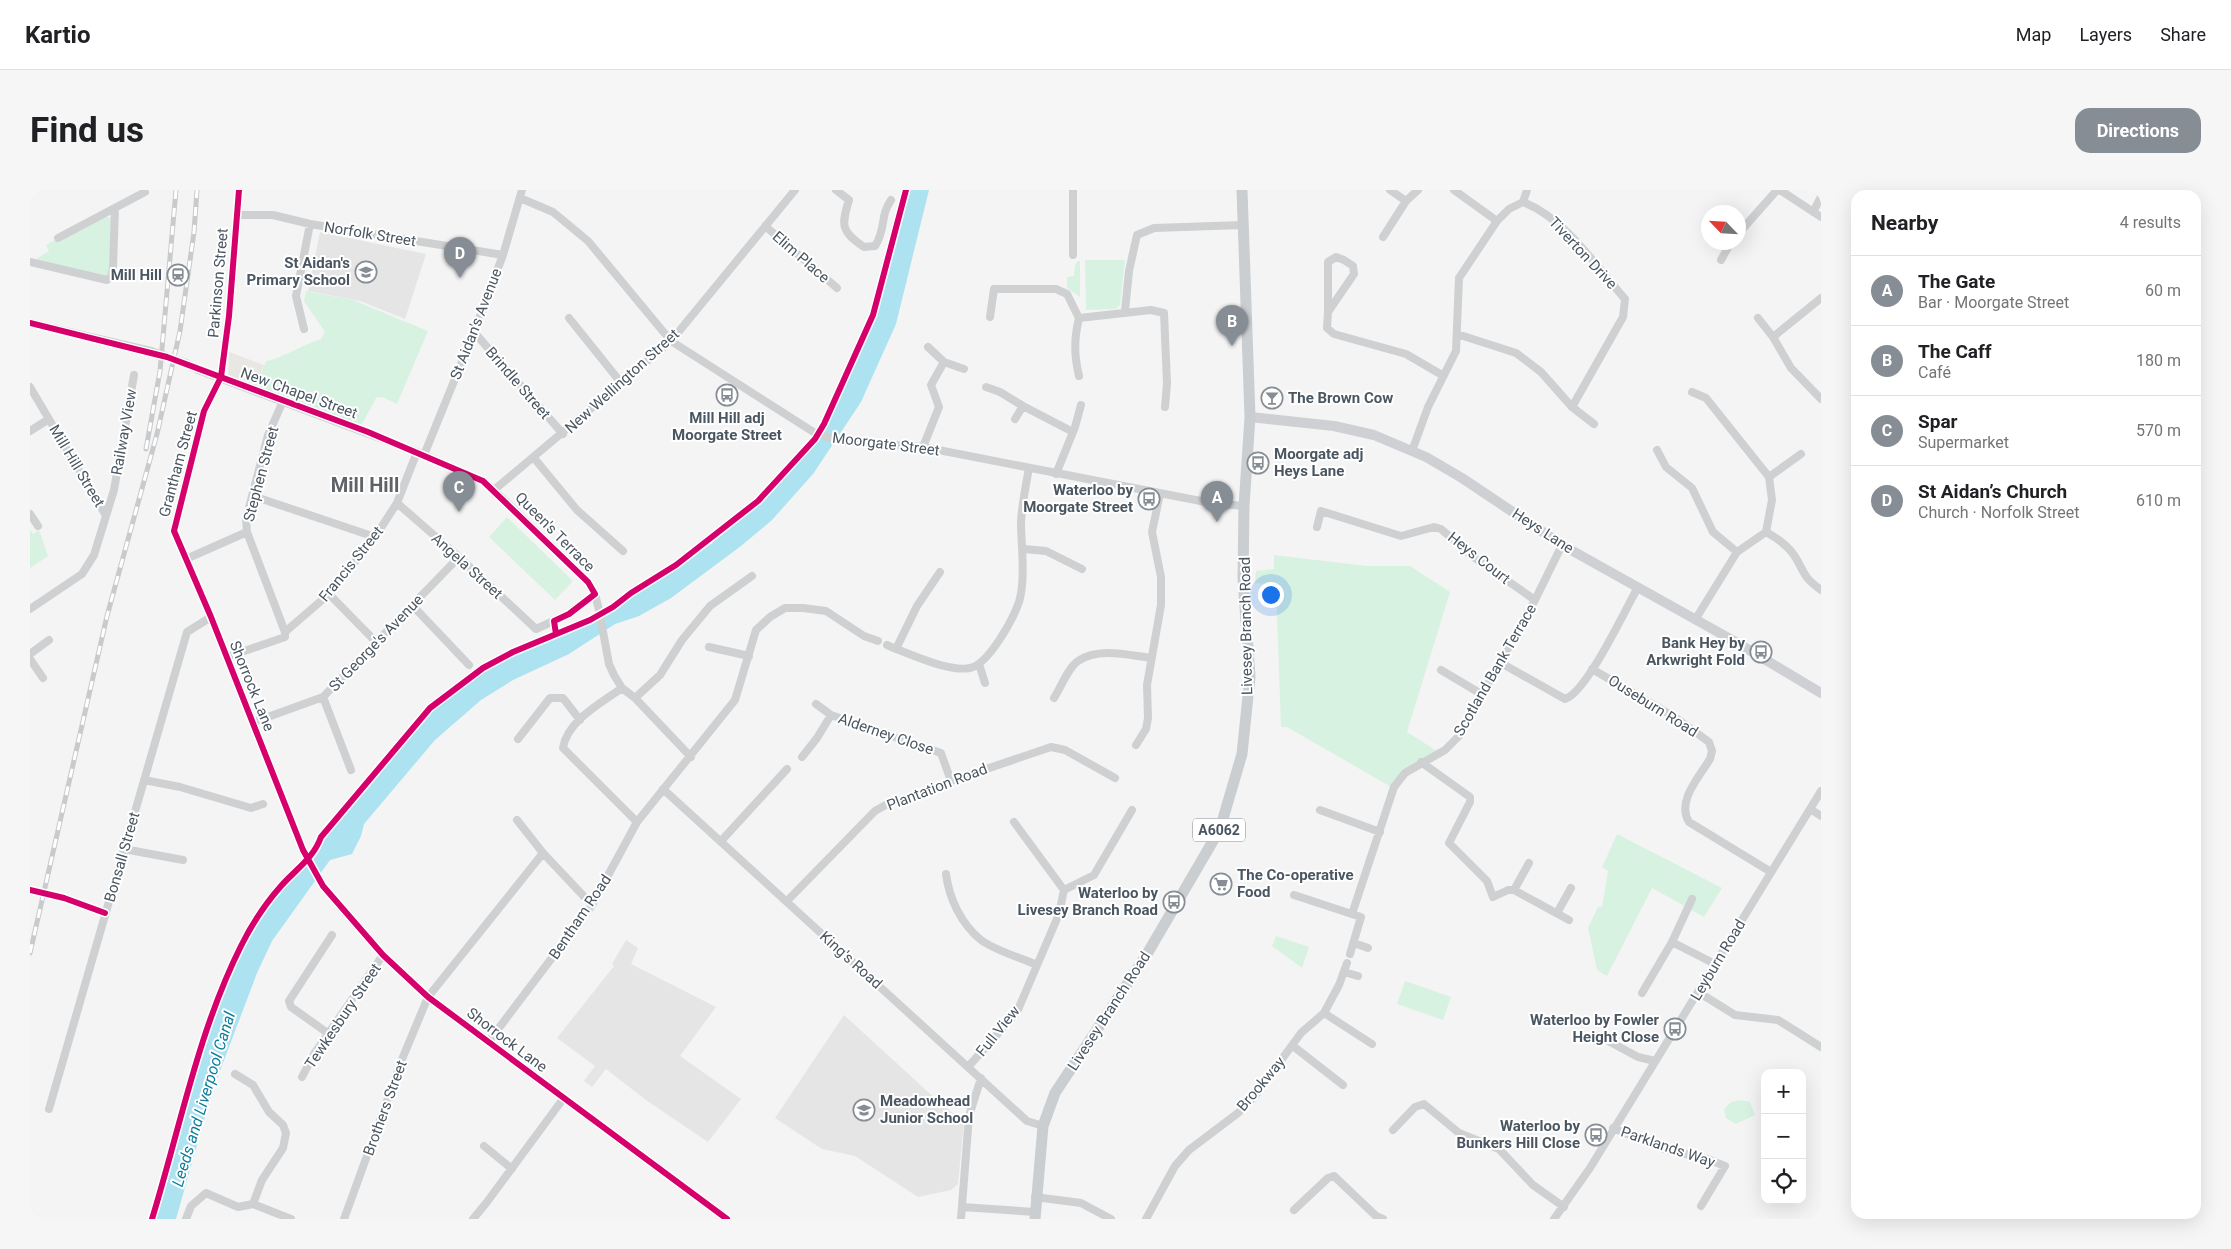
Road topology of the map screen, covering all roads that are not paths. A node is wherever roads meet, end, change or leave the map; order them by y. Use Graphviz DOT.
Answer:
graph roads {
  1 [pos="239,190"];
  2 [pos="795,190"];
  3 [pos="836,190"];
  4 [pos="1073,190"];
  5 [pos="1242,190"];
  6 [pos="1390,190"];
  7 [pos="1418,190"];
  8 [pos="1454,190"];
  9 [pos="1527,190"];
  10 [pos="1779,190"];
  11 [pos="144,192"];
  12 [pos="521,194"];
  13 [pos="1821,197"];
  14 [pos="891,200"];
  15 [pos="1406,201"];
  16 [pos="1524,202"];
  17 [pos="115,208"];
  18 [pos="1814,212"];
  19 [pos="237,215"];
  20 [pos="1821,217"];
  21 [pos="1497,221"];
  22 [pos="310,224"];
  23 [pos="1243,225"];
  24 [pos="1746,225"];
  25 [pos="765,226"];
  26 [pos="1383,237"];
  27 [pos="58,238"];
  28 [pos="1727,250"];
  29 [pos="503,255"];
  30 [pos="1073,255"];
  31 [pos="1721,260"];
  32 [pos="30,262"];
  33 [pos="837,288"];
  34 [pos="1821,298"];
  35 [pos="1125,312"];
  36 [pos="1328,312"];
  37 [pos="990,317"];
  38 [pos="569,318"];
  39 [pos="1079,318"];
  40 [pos="1758,318"];
  41 [pos="30,324"];
  42 [pos="304,329"];
  43 [pos="474,332"];
  44 [pos="1457,334"];
  45 [pos="1773,338"];
  46 [pos="671,341"];
  47 [pos="928,347"];
  48 [pos="944,362"];
  49 [pos="964,369"];
  50 [pos="134,375"];
  51 [pos="1442,375"];
  52 [pos="1079,376"];
  53 [pos="221,377"];
  54 [pos="622,384"];
  55 [pos="986,387"];
  56 [pos="30,388"];
  57 [pos="1692,392"];
  58 [pos="1821,398"];
  59 [pos="283,401"];
  60 [pos="1081,404"];
  61 [pos="1023,406"];
  62 [pos="1165,407"];
  63 [pos="1572,407"];
  64 [pos="1250,417"];
  65 [pos="49,419"];
  66 [pos="1015,419"];
  67 [pos="1594,424"];
  68 [pos="30,431"];
  69 [pos="1073,432"];
  70 [pos="563,434"];
  71 [pos="924,447"];
  72 [pos="1656,450"];
  73 [pos="1412,451"];
  74 [pos="421,453"];
  75 [pos="1801,454"];
  76 [pos="534,458"];
  77 [pos="1029,468"];
  78 [pos="1056,474"];
  79 [pos="1769,477"];
  80 [pos="494,490"];
  81 [pos="1160,494"];
  82 [pos="253,496"];
  83 [pos="397,503"];
  84 [pos="1244,506"];
  85 [pos="30,514"];
  86 [pos="105,514"];
  87 [pos="38,526"];
  88 [pos="1317,527"];
  89 [pos="247,532"];
  90 [pos="1766,532"];
  91 [pos="375,537"];
  92 [pos="1562,545"];
  93 [pos="1024,548"];
  94 [pos="623,551"];
  95 [pos="1737,552"];
  96 [pos="459,557"];
  97 [pos="186,558"];
  98 [pos="1082,569"];
  99 [pos="940,572"];
  100 [pos="752,576"];
  101 [pos="1638,587"];
  102 [pos="1821,590"];
  103 [pos="329,594"];
  104 [pos="595,594"];
  105 [pos="1535,600"];
  106 [pos="412,605"];
  107 [pos="30,609"];
  108 [pos="211,617"];
  109 [pos="1695,620"];
  110 [pos="285,632"];
  111 [pos="49,640"];
  112 [pos="878,641"];
  113 [pos="376,642"];
  114 [pos="887,645"];
  115 [pos="709,647"];
  116 [pos="896,649"];
  117 [pos="30,654"];
  118 [pos="749,656"];
  119 [pos="227,657"];
  120 [pos="1151,658"];
  121 [pos="30,660"];
  122 [pos="1501,663"];
  123 [pos="979,664"];
  124 [pos="469,665"];
  125 [pos="1592,669"];
  126 [pos="1441,670"];
  127 [pos="43,678"];
  128 [pos="984,683"];
  129 [pos="622,688"];
  130 [pos="1821,693"];
  131 [pos="1483,695"];
  132 [pos="323,697"];
  133 [pos="635,698"];
  134 [pos="1054,698"];
  135 [pos="816,704"];
  136 [pos="831,715"];
  137 [pos="580,720"];
  138 [pos="254,722"];
  139 [pos="518,739"];
  140 [pos="1136,745"];
  141 [pos="691,757"];
  142 [pos="802,757"];
  143 [pos="1421,762"];
  144 [pos="787,769"];
  145 [pos="351,770"];
  146 [pos="1115,778"];
  147 [pos="144,780"];
  148 [pos="951,781"];
  149 [pos="663,789"];
  150 [pos="1821,791"];
  151 [pos="263,804"];
  152 [pos="1810,809"];
  153 [pos="1132,810"];
  154 [pos="1320,810"];
  155 [pos="1821,816"];
  156 [pos="517,820"];
  157 [pos="637,822"];
  158 [pos="1014,822"];
  159 [pos="1380,832"];
  160 [pos="722,840"];
  161 [pos="124,849"];
  162 [pos="543,853"];
  163 [pos="183,860"];
  164 [pos="1529,864"];
  165 [pos="1771,872"];
  166 [pos="946,874"];
  167 [pos="1571,888"];
  168 [pos="1064,890"];
  169 [pos="1514,890"];
  170 [pos="1294,895"];
  171 [pos="64,898"];
  172 [pos="1692,898"];
  173 [pos="787,901"];
  174 [pos="592,905"];
  175 [pos="105,913"];
  176 [pos="1557,913"];
  177 [pos="1352,914"];
  178 [pos="1569,920"];
  179 [pos="332,935"];
  180 [pos="1672,942"];
  181 [pos="1354,943"];
  182 [pos="1368,948"];
  183 [pos="1350,954"];
  184 [pos="383,955"];
  185 [pos="1347,963"];
  186 [pos="1715,964"];
  187 [pos="1037,965"];
  188 [pos="1344,972"];
  189 [pos="1358,976"];
  190 [pos="1698,992"];
  191 [pos="1642,993"];
  192 [pos="428,997"];
  193 [pos="1324,1014"];
  194 [pos="329,1034"];
  195 [pos="1599,1036"];
  196 [pos="489,1041"];
  197 [pos="1372,1044"];
  198 [pos="1293,1046"];
  199 [pos="1821,1046"];
  200 [pos="1655,1061"];
  201 [pos="968,1067"];
  202 [pos="235,1074"];
  203 [pos="302,1077"];
  204 [pos="981,1078"];
  205 [pos="1343,1085"];
  206 [pos="563,1099"];
  207 [pos="48,1109"];
  208 [pos="1043,1126"];
  209 [pos="1613,1128"];
  210 [pos="1393,1130"];
  211 [pos="484,1146"];
  212 [pos="512,1169"];
  213 [pos="1035,1197"];
  214 [pos="253,1204"];
  215 [pos="1564,1206"];
  216 [pos="1701,1206"];
  217 [pos="962,1207"];
  218 [pos="1294,1210"];
  219 [pos="1035,1216"];
  220 [pos="186,1219"];
  221 [pos="291,1219"];
  222 [pos="344,1219"];
  223 [pos="473,1219"];
  224 [pos="727,1219"];
  225 [pos="961,1219"];
  226 [pos="1111,1219"];
  227 [pos="1146,1219"];
  228 [pos="1383,1219"];
  229 [pos="1554,1219"];
  1 -- 19 [label="street, Parkinson Street"];
  2 -- 25 [label="street, New Wellington Street"];
  3 -- 14 [label="street"];
  4 -- 30 [label="street"];
  5 -- 23 [label="main road, Livesey Branch Road / A6062"];
  6 -- 15 [label="street"];
  7 -- 15 [label="street"];
  8 -- 21 [label="street"];
  9 -- 16 [label="street"];
  10 -- 18 [label="street"];
  10 -- 24 [label="street"];
  11 -- 17 [label="street"];
  12 -- 29 [label="street, St Aidan's Avenue"];
  12 -- 46 [label="street, Moorgate Street"];
  13 -- 18 [label="street"];
  15 -- 26 [label="street"];
  16 -- 21 [label="street"];
  16 -- 63 [label="street, Tiverton Drive"];
  17 -- 27 [label="street"];
  17 -- 32 [label="street"];
  18 -- 20 [label="street"];
  19 -- 22 [label="street, Norfolk Street"];
  19 -- 53 [label="street, Parkinson Street"];
  21 -- 44 [label="street"];
  22 -- 29 [label="street, Norfolk Street"];
  22 -- 42 [label="street"];
  23 -- 35 [label="street"];
  23 -- 64 [label="main road, Livesey Branch Road / A6062"];
  25 -- 33 [label="street, Elim Place"];
  25 -- 46 [label="street, New Wellington Street"];
  28 -- 31 [label="street"];
  29 -- 43 [label="street, St Aidan's Avenue"];
  34 -- 45 [label="street"];
  35 -- 39 [label="street"];
  35 -- 62 [label="street"];
  36 -- 36 [label="street"];
  36 -- 51 [label="street"];
  37 -- 39 [label="street"];
  38 -- 54 [label="street"];
  39 -- 52 [label="street"];
  40 -- 45 [label="street"];
  41 -- 53 [label="street, New Chapel Street, bridge"];
  43 -- 70 [label="street, Brindle Street"];
  43 -- 74 [label="street, St Aidan's Avenue"];
  44 -- 51 [label="street"];
  44 -- 63 [label="street"];
  45 -- 58 [label="street"];
  46 -- 54 [label="street, New Wellington Street"];
  46 -- 71 [label="street, Moorgate Street"];
  47 -- 48 [label="street"];
  48 -- 49 [label="street"];
  48 -- 71 [label="street"];
  50 -- 86 [label="street, Railway View"];
  51 -- 73 [label="street"];
  53 -- 59 [label="street, New Chapel Street"];
  53 -- 97 [label="street, Grantham Street"];
  54 -- 70 [label="street, New Wellington Street"];
  55 -- 61 [label="street"];
  56 -- 65 [label="street, Mill Hill Street"];
  57 -- 79 [label="street"];
  59 -- 74 [label="street, New Chapel Street"];
  59 -- 82 [label="street, Stephen Street"];
  60 -- 69 [label="street"];
  61 -- 66 [label="street"];
  61 -- 69 [label="street"];
  63 -- 67 [label="street"];
  64 -- 73 [label="street, Heys Lane"];
  64 -- 84 [label="main road, Livesey Branch Road / A6062"];
  65 -- 68 [label="street"];
  65 -- 86 [label="street, Mill Hill Street"];
  69 -- 78 [label="street"];
  70 -- 76 [label="street, New Wellington Street"];
  71 -- 77 [label="street, Moorgate Street"];
  72 -- 95 [label="street"];
  73 -- 92 [label="street, Heys Lane"];
  74 -- 80 [label="street, New Chapel Street"];
  74 -- 83 [label="street, Francis Street"];
  75 -- 79 [label="street"];
  76 -- 80 [label="street, New Wellington Street"];
  76 -- 94 [label="street"];
  77 -- 78 [label="street, Moorgate Street"];
  77 -- 93 [label="street"];
  78 -- 81 [label="street, Moorgate Street"];
  79 -- 90 [label="street"];
  80 -- 104 [label="street, Queen's Terrace"];
  81 -- 84 [label="street, Moorgate Street"];
  81 -- 120 [label="street"];
  82 -- 89 [label="street, Stephen Street"];
  82 -- 91 [label="street"];
  83 -- 91 [label="street, Francis Street"];
  83 -- 96 [label="street, Angela Street"];
  84 -- 208 [label="main road, Livesey Branch Road / A6062"];
  85 -- 87 [label="street"];
  86 -- 107 [label="street, Mill Hill Street"];
  88 -- 105 [label="street, Heys Court"];
  89 -- 97 [label="street"];
  89 -- 110 [label="street, Stephen Street"];
  90 -- 95 [label="street"];
  90 -- 102 [label="street"];
  91 -- 103 [label="street, Francis Street"];
  92 -- 101 [label="street, Heys Lane"];
  92 -- 105 [label="street, Scotland Bank Terrace"];
  93 -- 98 [label="street"];
  93 -- 123 [label="street"];
  95 -- 109 [label="street"];
  96 -- 104 [label="street, Angela Street"];
  96 -- 106 [label="street, St George's Avenue"];
  97 -- 108 [label="street, Shorrock Lane"];
  99 -- 116 [label="street"];
  100 -- 133 [label="street"];
  101 -- 109 [label="street, Heys Lane"];
  101 -- 125 [label="street"];
  103 -- 110 [label="street, Francis Street"];
  103 -- 113 [label="street"];
  104 -- 129 [label="street"];
  105 -- 122 [label="street, Scotland Bank Terrace"];
  106 -- 113 [label="street, St George's Avenue"];
  106 -- 124 [label="street"];
  108 -- 119 [label="street, Shorrock Lane"];
  108 -- 147 [label="street, Bonsall Street"];
  109 -- 130 [label="street, Heys Lane"];
  110 -- 119 [label="street, Francis Street"];
  111 -- 117 [label="street"];
  112 -- 118 [label="street, Bentham Road"];
  113 -- 132 [label="street, St George's Avenue"];
  114 -- 116 [label="street"];
  115 -- 118 [label="street"];
  116 -- 123 [label="street"];
  118 -- 141 [label="street, Bentham Road"];
  119 -- 138 [label="street, Shorrock Lane"];
  120 -- 134 [label="street"];
  120 -- 140 [label="street"];
  121 -- 127 [label="street"];
  122 -- 125 [label="street"];
  122 -- 131 [label="street, Scotland Bank Terrace"];
  123 -- 128 [label="street"];
  125 -- 165 [label="street, Ouseburn Road"];
  126 -- 131 [label="street"];
  129 -- 133 [label="street"];
  129 -- 137 [label="street"];
  131 -- 143 [label="street, Scotland Bank Terrace"];
  132 -- 138 [label="street, St George's Avenue"];
  132 -- 145 [label="street"];
  133 -- 141 [label="street"];
  135 -- 136 [label="street, Alderney Close"];
  136 -- 142 [label="street, Alderney Close"];
  136 -- 148 [label="street, Alderney Close"];
  137 -- 139 [label="street"];
  137 -- 157 [label="street"];
  138 -- 184 [label="street, Shorrock Lane"];
  141 -- 149 [label="street, Bentham Road"];
  143 -- 159 [label="street, Scotland Bank Terrace"];
  143 -- 169 [label="street"];
  144 -- 160 [label="street"];
  146 -- 148 [label="street, Plantation Road"];
  147 -- 151 [label="street"];
  147 -- 161 [label="street, Bonsall Street"];
  148 -- 173 [label="street, Plantation Road"];
  149 -- 157 [label="street, Bentham Road"];
  149 -- 160 [label="street, King's Road"];
  150 -- 152 [label="street, Leyburn Road"];
  152 -- 155 [label="street"];
  152 -- 165 [label="street, Leyburn Road"];
  153 -- 168 [label="street"];
  154 -- 159 [label="street"];
  156 -- 162 [label="street"];
  157 -- 174 [label="street, Bentham Road"];
  158 -- 168 [label="street"];
  159 -- 177 [label="street, Scotland Bank Terrace"];
  160 -- 173 [label="street, King's Road"];
  161 -- 163 [label="street"];
  161 -- 175 [label="street, Bonsall Street"];
  162 -- 174 [label="street"];
  162 -- 192 [label="street, Brothers Street"];
  164 -- 169 [label="street"];
  165 -- 186 [label="street, Leyburn Road"];
  166 -- 187 [label="street"];
  167 -- 176 [label="street"];
  168 -- 187 [label="street, Full View"];
  169 -- 176 [label="street"];
  170 -- 177 [label="street"];
  171 -- 175 [label="street"];
  172 -- 180 [label="street"];
  173 -- 201 [label="street, King's Road"];
  174 -- 196 [label="street, Bentham Road"];
  175 -- 207 [label="street, Bonsall Street"];
  176 -- 178 [label="street"];
  177 -- 181 [label="street"];
  179 -- 194 [label="street"];
  180 -- 186 [label="street"];
  180 -- 191 [label="street"];
  181 -- 182 [label="street"];
  181 -- 183 [label="street"];
  184 -- 192 [label="street, Shorrock Lane"];
  184 -- 194 [label="street, Tewkesbury Street"];
  185 -- 188 [label="street, Brookway"];
  186 -- 190 [label="street, Leyburn Road"];
  187 -- 201 [label="street, Full View"];
  188 -- 189 [label="street"];
  188 -- 193 [label="street, Brookway"];
  190 -- 199 [label="street"];
  190 -- 200 [label="street, Leyburn Road"];
  192 -- 196 [label="street, Shorrock Lane"];
  192 -- 222 [label="street, Brothers Street"];
  193 -- 197 [label="street"];
  193 -- 198 [label="street, Brookway"];
  194 -- 203 [label="street, Tewkesbury Street"];
  195 -- 200 [label="street"];
  196 -- 206 [label="street, Shorrock Lane"];
  198 -- 205 [label="street"];
  198 -- 227 [label="street, Brookway"];
  200 -- 209 [label="street, Leyburn Road"];
  201 -- 204 [label="street, King's Road"];
  202 -- 214 [label="street"];
  204 -- 208 [label="street, King's Road"];
  204 -- 217 [label="street"];
  206 -- 212 [label="street"];
  206 -- 224 [label="street, Shorrock Lane"];
  208 -- 213 [label="main road, Livesey Branch Road / A6062"];
  209 -- 215 [label="street, Parklands Way"];
  209 -- 216 [label="street, Parklands Way"];
  210 -- 215 [label="street"];
  211 -- 212 [label="street"];
  212 -- 223 [label="street"];
  213 -- 219 [label="main road, Livesey Branch Road / A6062"];
  213 -- 226 [label="street"];
  214 -- 220 [label="street"];
  214 -- 221 [label="street"];
  215 -- 229 [label="street, Parklands Way"];
  217 -- 219 [label="street"];
  217 -- 225 [label="street"];
  218 -- 228 [label="street"];
}
